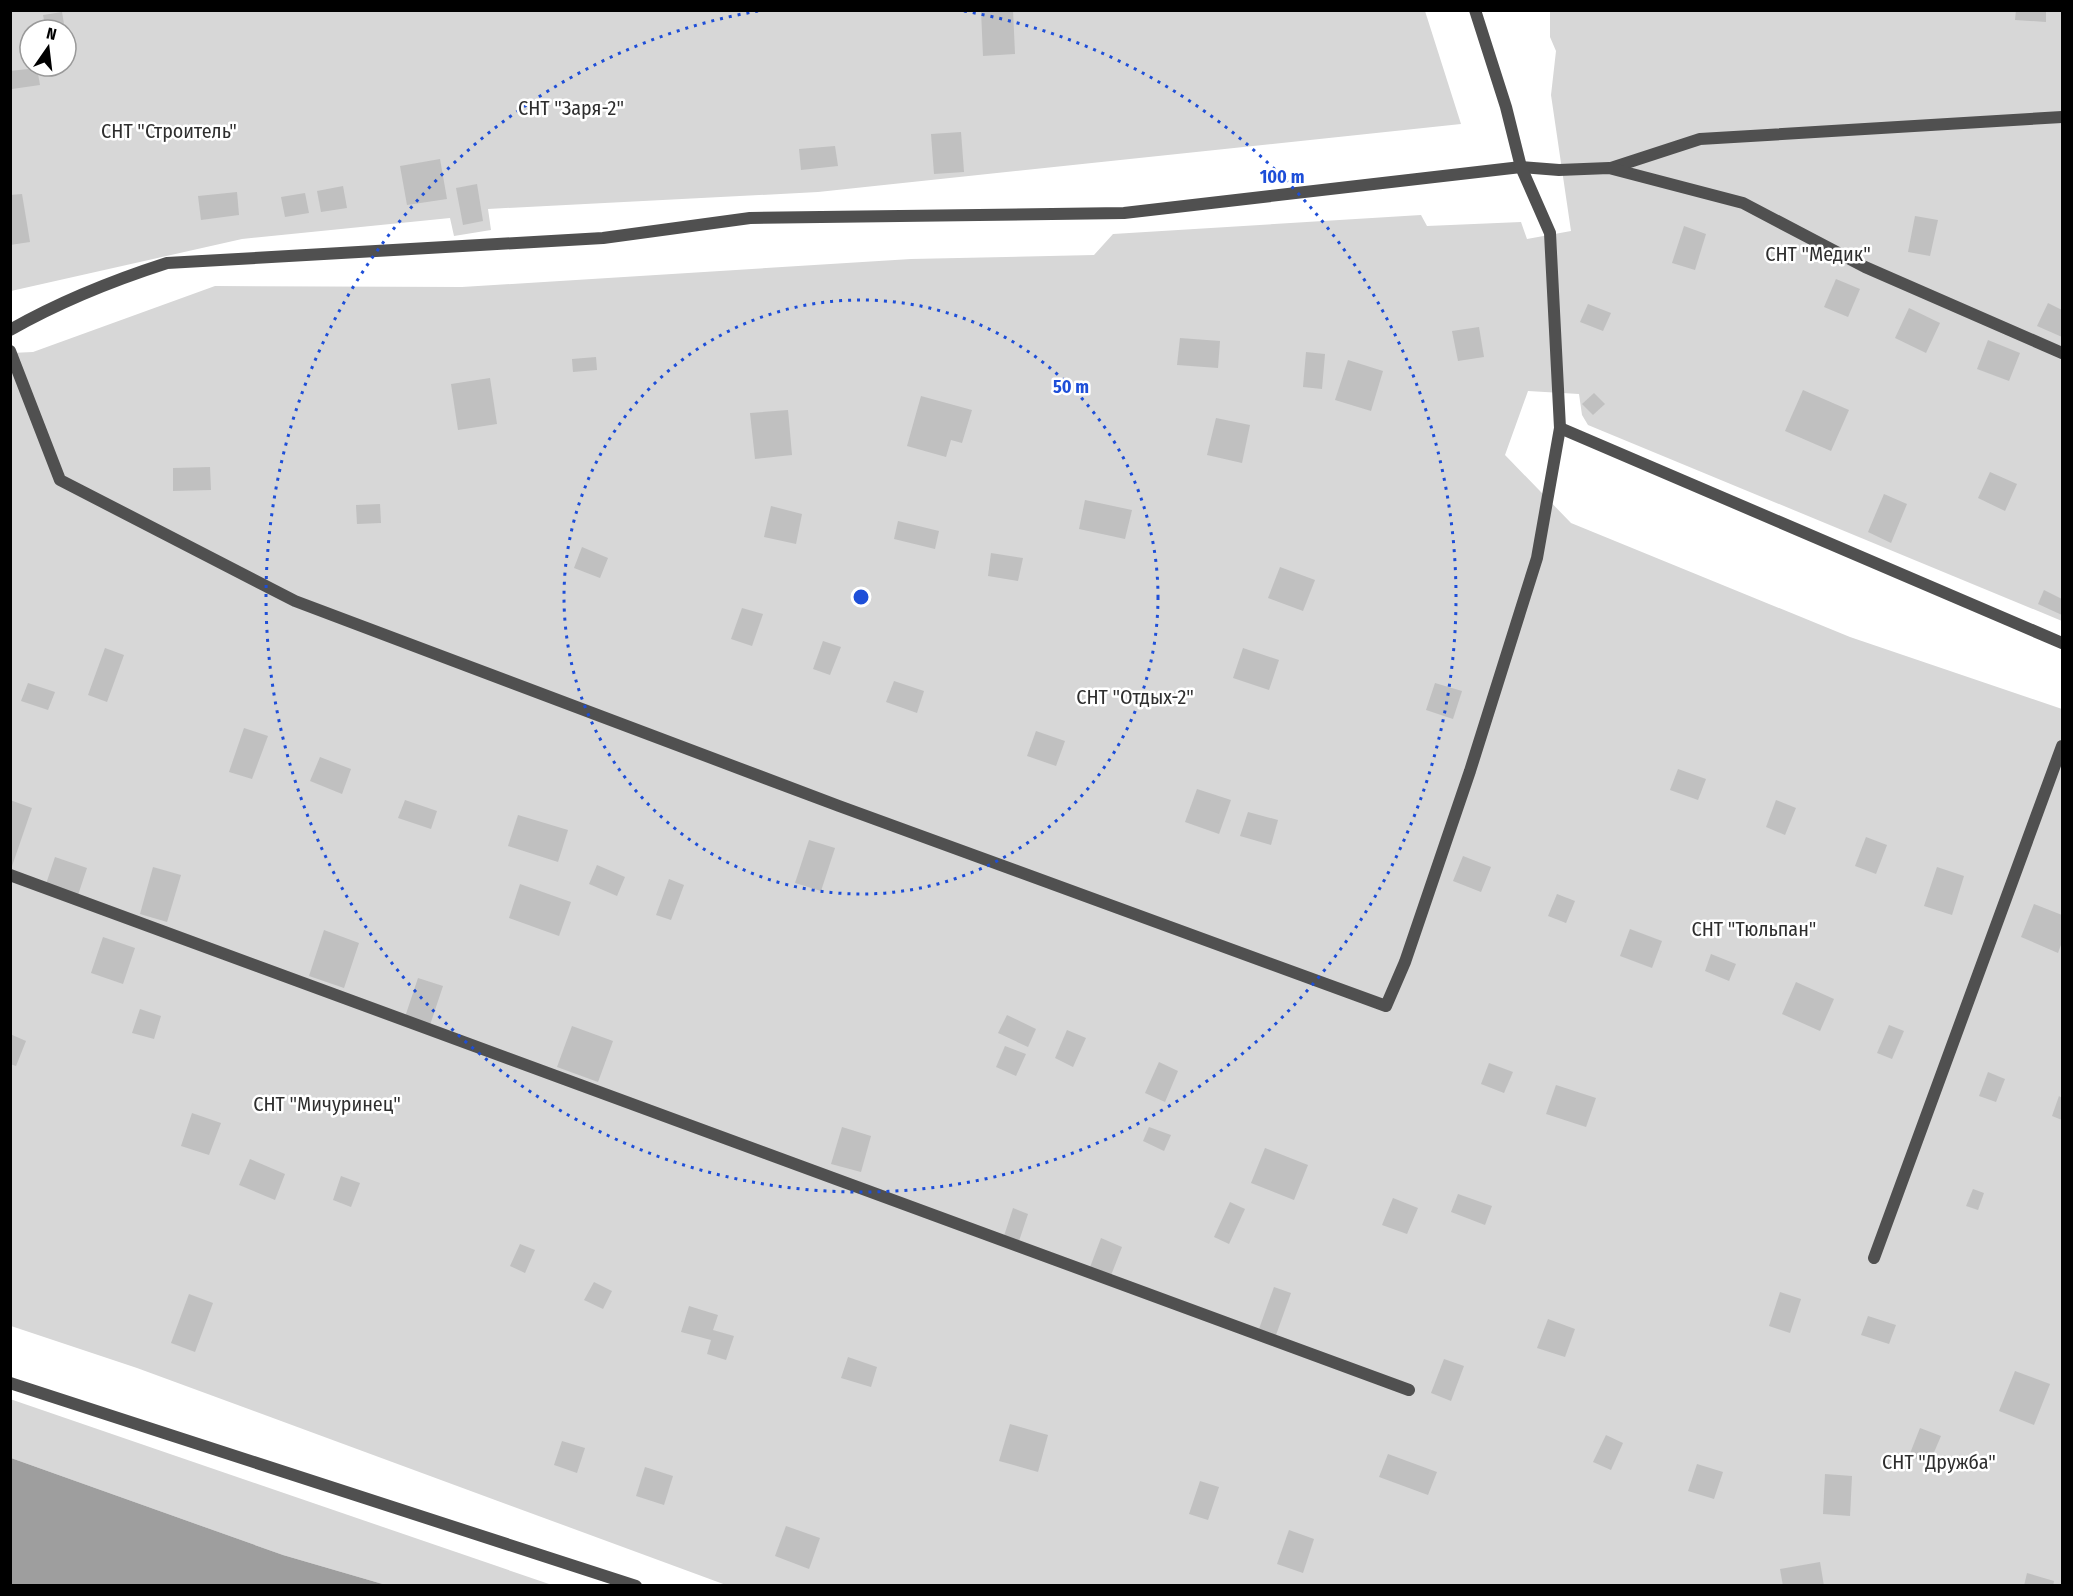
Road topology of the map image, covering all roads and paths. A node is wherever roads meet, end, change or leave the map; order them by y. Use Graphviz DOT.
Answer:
graph roads {
  1 [pos="1475,10"];
  2 [pos="2062,117"];
  3 [pos="1521,167"];
  4 [pos="1609,168"];
  5 [pos="10,330"];
  6 [pos="10,351"];
  7 [pos="2062,353"];
  8 [pos="1560,428"];
  9 [pos="2062,643"];
  10 [pos="2062,746"];
  11 [pos="10,874"];
  12 [pos="1874,1258"];
  13 [pos="10,1383"];
  14 [pos="1409,1390"];
  15 [pos="636,1586"];
  1 -- 3 [label="lane"];
  2 -- 4 [label="lane"];
  3 -- 4 [label="lane"];
  3 -- 5 [label="lane"];
  3 -- 8 [label="lane"];
  4 -- 7 [label="lane"];
  6 -- 8 [label="lane"];
  8 -- 9 [label="lane"];
  10 -- 12 [label="lane"];
  11 -- 14 [label="lane"];
  13 -- 15 [label="lane"];
}
